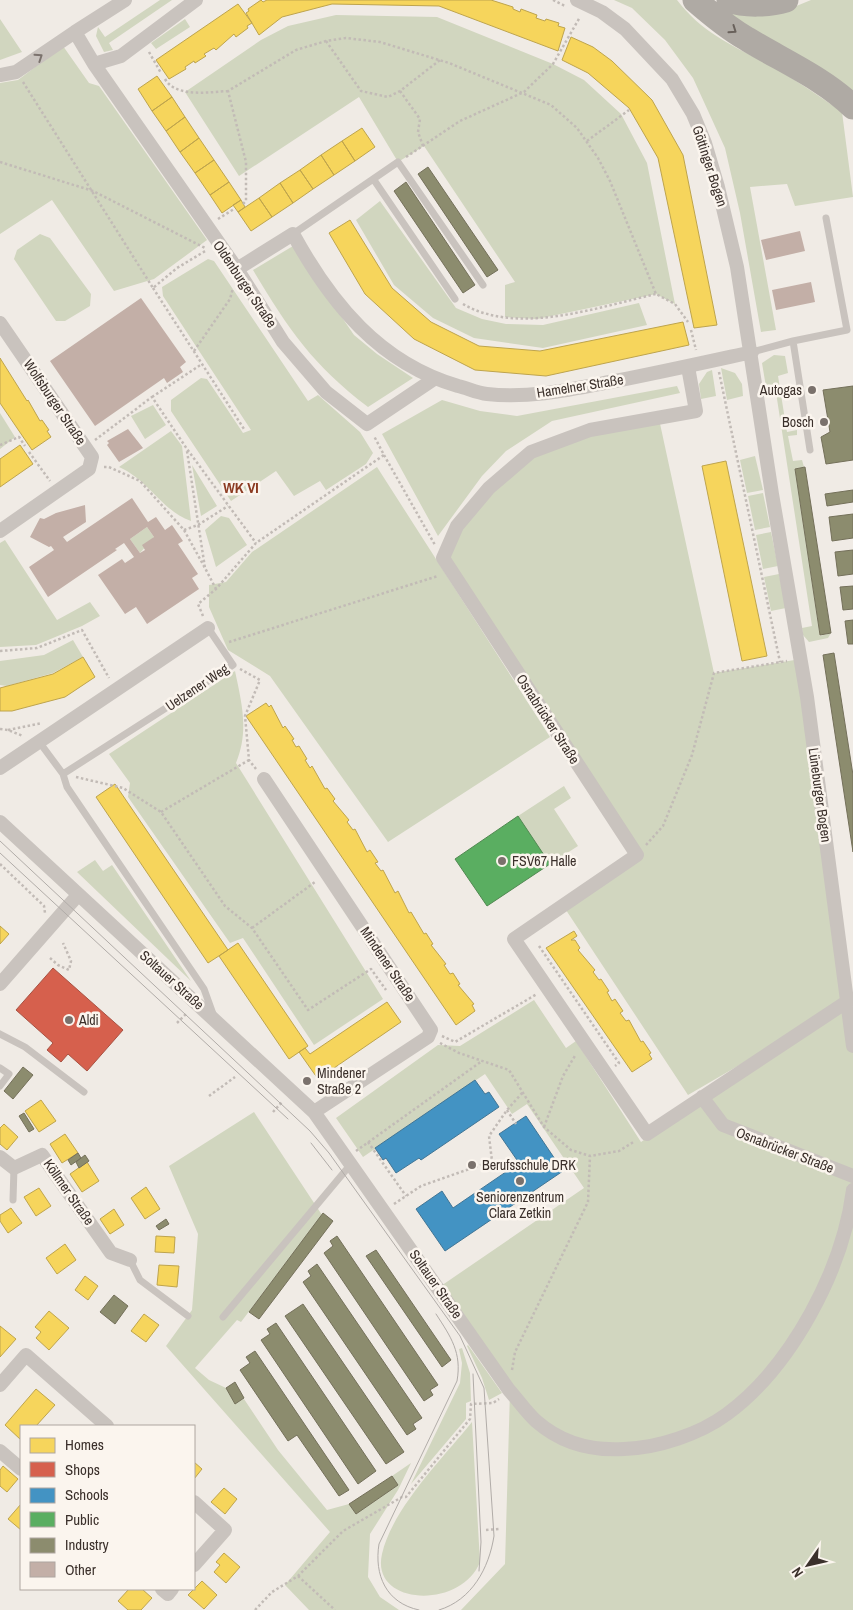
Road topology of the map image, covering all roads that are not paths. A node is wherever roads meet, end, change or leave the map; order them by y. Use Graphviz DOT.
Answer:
graph roads {
  1 [pos="125,0"];
  2 [pos="196,0"];
  3 [pos="695,0"];
  4 [pos="728,0"];
  5 [pos="786,0"];
  6 [pos="573,6"];
  7 [pos="74,32"];
  8 [pos="94,64"];
  9 [pos="0,75"];
  10 [pos="853,107"];
  11 [pos="374,180"];
  12 [pos="826,218"];
  13 [pos="293,234"];
  14 [pos="238,270"];
  15 [pos="483,286"];
  16 [pos="455,299"];
  17 [pos="0,323"];
  18 [pos="794,341"];
  19 [pos="752,352"];
  20 [pos="694,365"];
  21 [pos="434,379"];
  22 [pos="810,450"];
  23 [pos="0,531"];
  24 [pos="208,628"];
  25 [pos="40,743"];
  26 [pos="0,768"];
  27 [pos="63,774"];
  28 [pos="264,780"];
  29 [pos="0,822"];
  30 [pos="78,895"];
  31 [pos="0,984"];
  32 [pos="848,1001"];
  33 [pos="215,1019"];
  34 [pos="0,1034"];
  35 [pos="853,1046"];
  36 [pos="0,1068"];
  37 [pos="0,1086"];
  38 [pos="84,1092"];
  39 [pos="702,1097"];
  40 [pos="314,1112"];
  41 [pos="0,1157"];
  42 [pos="351,1164"];
  43 [pos="14,1168"];
  44 [pos="853,1176"];
  45 [pos="853,1190"];
  46 [pos="13,1200"];
  47 [pos="130,1260"];
  48 [pos="188,1316"];
  49 [pos="223,1317"];
  50 [pos="0,1385"];
  51 [pos="106,1425"];
  52 [pos="0,1451"];
  53 [pos="20,1468"];
  54 [pos="195,1503"];
  55 [pos="195,1563"];
  1 -- 7 [label="street"];
  2 -- 8 [label="street"];
  3 -- 10 [label="highway, one-way"];
  4 -- 5 [label="highway"];
  6 -- 19 [label="street, Göttinger Bogen"];
  7 -- 8 [label="street"];
  9 -- 7 [label="street, one-way"];
  8 -- 14 [label="street, Oldenburger Straße"];
  11 -- 13 [label="lane"];
  11 -- 15 [label="lane"];
  11 -- 16 [label="lane"];
  12 -- 18 [label="lane"];
  13 -- 14 [label="street"];
  13 -- 21 [label="street, Hamelner Straße"];
  14 -- 21 [label="street, Oldenburger Straße"];
  17 -- 23 [label="street, Wolfsburger Straße"];
  18 -- 19 [label="lane"];
  18 -- 22 [label="lane"];
  19 -- 20 [label="street, Hamelner Straße"];
  19 -- 32 [label="street, Lüneburger Bogen"];
  20 -- 21 [label="street, Hamelner Straße"];
  20 -- 39 [label="street, Osnabrücker Straße"];
  24 -- 25 [label="street"];
  24 -- 27 [label="lane, Uelzener Weg"];
  25 -- 26 [label="street"];
  25 -- 27 [label="lane"];
  27 -- 33 [label="lane"];
  28 -- 40 [label="street, Mindener Straße"];
  29 -- 30 [label="street, Soltauer Straße"];
  30 -- 31 [label="street"];
  30 -- 33 [label="street, Soltauer Straße"];
  32 -- 35 [label="street"];
  32 -- 39 [label="street"];
  33 -- 40 [label="street, Soltauer Straße"];
  34 -- 38 [label="lane"];
  36 -- 37 [label="lane"];
  39 -- 44 [label="street, Osnabrücker Straße"];
  40 -- 42 [label="street, Soltauer Straße"];
  41 -- 43 [label="street"];
  42 -- 45 [label="street, Soltauer Straße"];
  42 -- 49 [label="lane"];
  43 -- 46 [label="lane"];
  43 -- 47 [label="street, Köllmer Straße"];
  47 -- 48 [label="lane"];
  50 -- 51 [label="street"];
  52 -- 53 [label="street"];
  54 -- 55 [label="street"];
}
